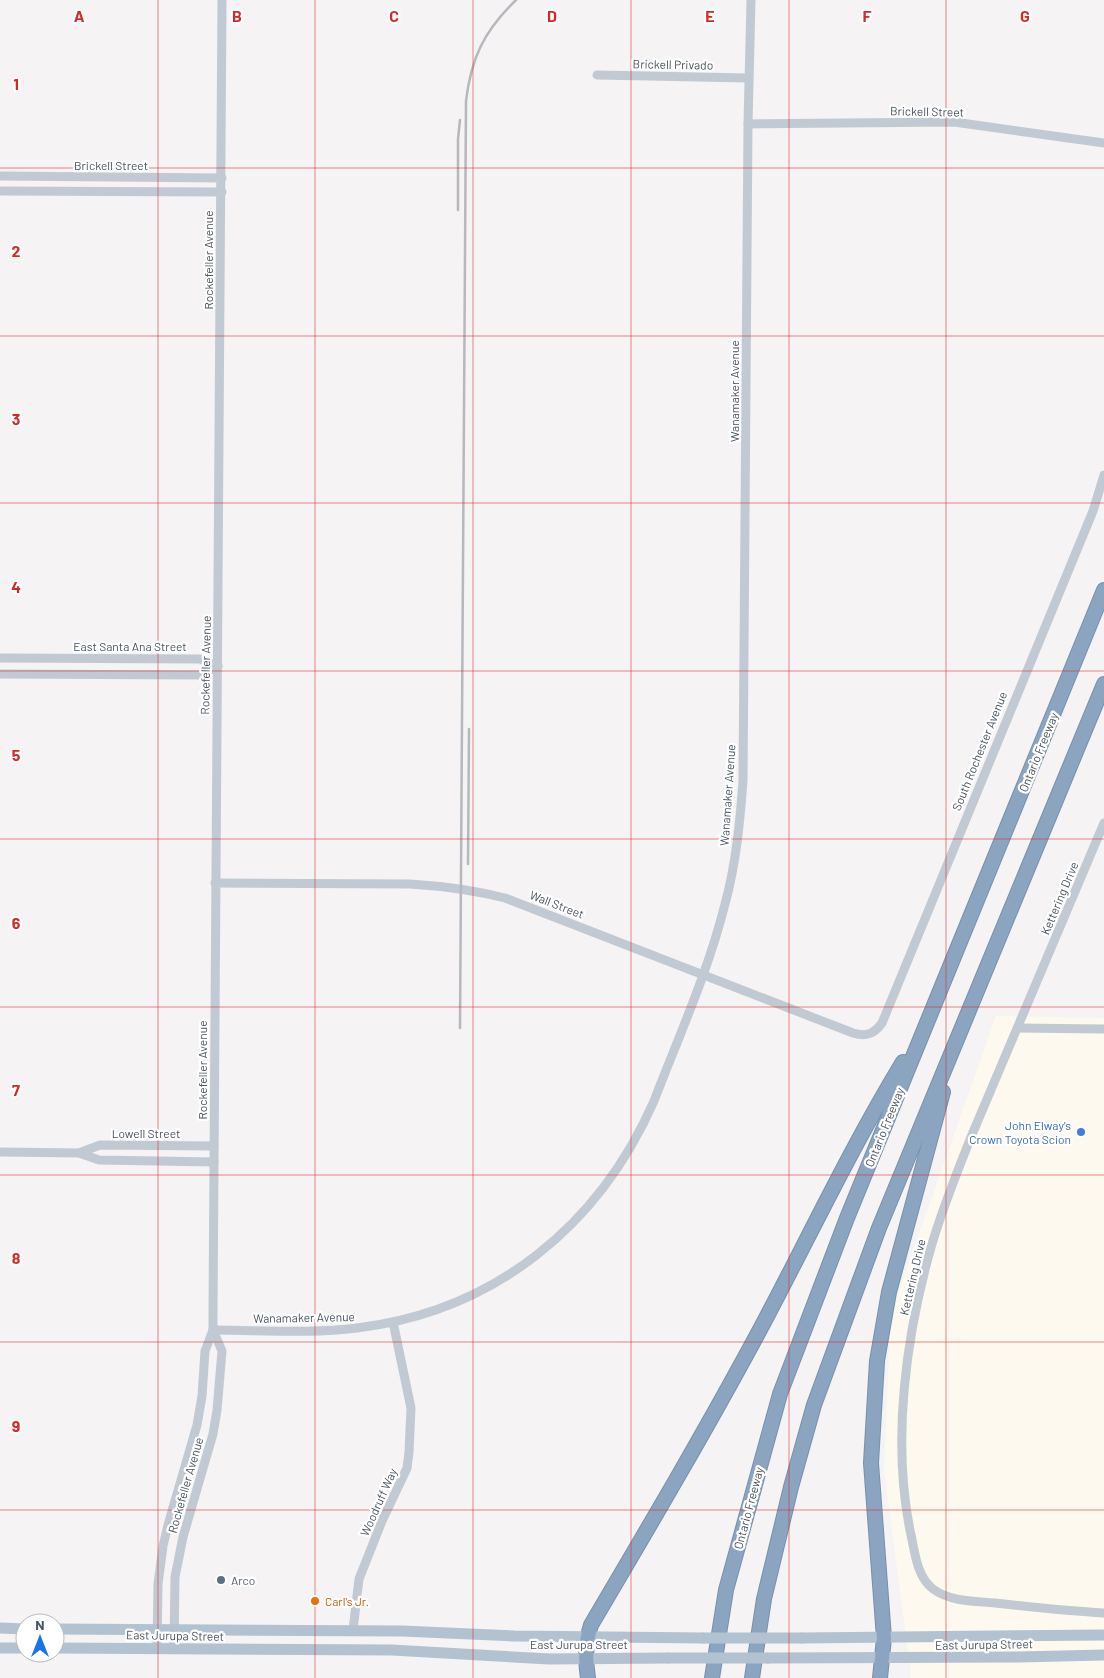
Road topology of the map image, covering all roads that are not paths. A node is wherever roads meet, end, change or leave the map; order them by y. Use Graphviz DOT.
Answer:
graph roads {
  1 [pos="222,0"];
  2 [pos="750,0"];
  3 [pos="597,75"];
  4 [pos="748,78"];
  5 [pos="748,124"];
  6 [pos="1104,143"];
  7 [pos="0,176"];
  8 [pos="222,178"];
  9 [pos="0,191"];
  10 [pos="222,192"];
  11 [pos="1104,475"];
  12 [pos="1104,590"];
  13 [pos="0,658"];
  14 [pos="218,666"];
  15 [pos="0,674"];
  16 [pos="1104,684"];
  17 [pos="1104,823"];
  18 [pos="215,883"];
  19 [pos="703,974"];
  20 [pos="924,1027"];
  21 [pos="1018,1028"];
  22 [pos="1104,1029"];
  23 [pos="871,1034"];
  24 [pos="957,1041"];
  25 [pos="214,1146"];
  26 [pos="0,1152"];
  27 [pos="79,1153"];
  28 [pos="214,1162"];
  29 [pos="393,1322"];
  30 [pos="213,1330"];
  31 [pos="1104,1613"];
  32 [pos="0,1628"];
  33 [pos="15,1629"];
  34 [pos="65,1629"];
  35 [pos="157,1630"];
  36 [pos="174,1630"];
  37 [pos="353,1630"];
  38 [pos="1104,1636"];
  39 [pos="587,1637"];
  40 [pos="884,1638"];
  41 [pos="0,1648"];
  42 [pos="15,1648"];
  43 [pos="65,1648"];
  44 [pos="158,1648"];
  45 [pos="174,1648"];
  46 [pos="1104,1655"];
  47 [pos="585,1658"];
  48 [pos="883,1659"];
  49 [pos="588,1678"];
  50 [pos="712,1678"];
  51 [pos="752,1678"];
  52 [pos="880,1678"];
  1 -- 8 [label="street, Rockefeller Avenue"];
  2 -- 4 [label="street, Wanamaker Avenue"];
  3 -- 4 [label="street, Brickell Privado"];
  4 -- 5 [label="street, Wanamaker Avenue"];
  5 -- 6 [label="street, Brickell Street"];
  5 -- 19 [label="street, Wanamaker Avenue"];
  7 -- 8 [label="street, Brickell Street"];
  8 -- 10 [label="street, Rockefeller Avenue"];
  9 -- 10 [label="street"];
  10 -- 14 [label="street, Rockefeller Avenue"];
  11 -- 23 [label="street, South Rochester Avenue"];
  12 -- 20 [label="highway, Ontario Freeway"];
  13 -- 14 [label="street, East Santa Ana Street"];
  14 -- 15 [label="street"];
  14 -- 18 [label="street, Rockefeller Avenue"];
  16 -- 24 [label="highway"];
  17 -- 21 [label="street, Kettering Drive"];
  18 -- 19 [label="street, Wall Street"];
  18 -- 25 [label="street, Rockefeller Avenue"];
  19 -- 23 [label="street, Wall Street"];
  19 -- 29 [label="street, Wanamaker Avenue"];
  20 -- 39 [label="highway"];
  20 -- 50 [label="highway, Ontario Freeway"];
  21 -- 22 [label="street"];
  21 -- 31 [label="street, Kettering Drive"];
  24 -- 40 [label="highway"];
  24 -- 51 [label="highway"];
  25 -- 27 [label="street, Lowell Street"];
  25 -- 28 [label="street, Rockefeller Avenue"];
  26 -- 27 [label="street, Lowell Street"];
  27 -- 28 [label="street, Lowell Street"];
  28 -- 30 [label="street, Rockefeller Avenue"];
  29 -- 30 [label="street, Wanamaker Avenue"];
  29 -- 37 [label="street, Woodruff Way"];
  30 -- 35 [label="street, Rockefeller Avenue"];
  30 -- 36 [label="street, Rockefeller Avenue"];
  32 -- 33 [label="main road"];
  34 -- 35 [label="main road, East Jurupa Street"];
  35 -- 36 [label="main road, East Jurupa Street"];
  35 -- 44 [label="street, Rockefeller Avenue"];
  36 -- 37 [label="main road, East Jurupa Street"];
  36 -- 45 [label="street, Rockefeller Avenue"];
  37 -- 39 [label="main road, East Jurupa Street"];
  38 -- 40 [label="main road, East Jurupa Street"];
  39 -- 40 [label="main road, East Jurupa Street, bridge"];
  39 -- 47 [label="highway"];
  40 -- 48 [label="highway"];
  41 -- 42 [label="main road"];
  43 -- 44 [label="main road, East Jurupa Street"];
  44 -- 45 [label="main road, East Jurupa Street"];
  45 -- 47 [label="main road, East Jurupa Street"];
  46 -- 48 [label="main road, East Jurupa Street"];
  47 -- 48 [label="main road, East Jurupa Street, bridge"];
  47 -- 49 [label="highway"];
  48 -- 52 [label="highway"];
}
